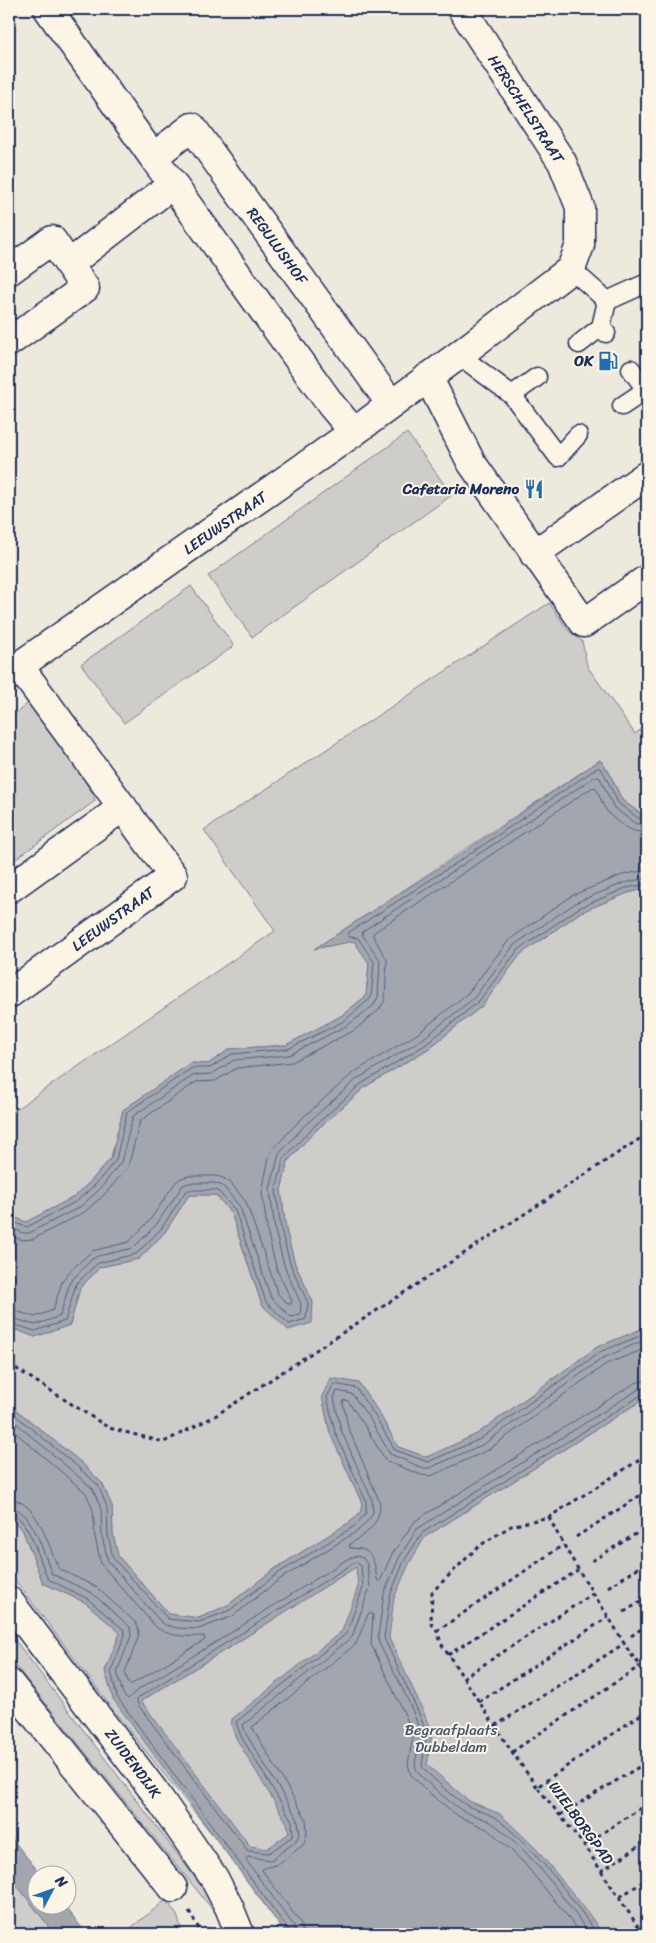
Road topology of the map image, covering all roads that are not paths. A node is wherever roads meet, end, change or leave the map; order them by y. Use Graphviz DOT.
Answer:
graph roads {
  1 [pos="48,9"];
  2 [pos="462,9"];
  3 [pos="153,157"];
  4 [pos="173,184"];
  5 [pos="576,257"];
  6 [pos="68,264"];
  7 [pos="9,271"];
  8 [pos="647,283"];
  9 [pos="606,301"];
  10 [pos="9,342"];
  11 [pos="579,344"];
  12 [pos="459,355"];
  13 [pos="631,369"];
  14 [pos="428,377"];
  15 [pos="537,377"];
  16 [pos="646,391"];
  17 [pos="512,394"];
  18 [pos="391,404"];
  19 [pos="622,406"];
  20 [pos="354,432"];
  21 [pos="578,435"];
  22 [pos="647,475"];
  23 [pos="534,554"];
  24 [pos="647,579"];
  25 [pos="14,671"];
  26 [pos="122,807"];
  27 [pos="9,889"];
  28 [pos="9,994"];
  29 [pos="9,1602"];
  30 [pos="9,1683"];
  31 [pos="173,1888"];
  32 [pos="240,1934"];
  1 -- 3 [label="street"];
  2 -- 5 [label="street, HERSCHELSTRAAT"];
  3 -- 4 [label="street"];
  3 -- 18 [label="street, REGULUSHOF"];
  4 -- 6 [label="street"];
  4 -- 20 [label="street"];
  5 -- 9 [label="lane"];
  5 -- 12 [label="street, LEEUWSTRAAT"];
  6 -- 7 [label="street"];
  6 -- 10 [label="street"];
  8 -- 9 [label="lane"];
  9 -- 11 [label="lane"];
  12 -- 14 [label="street, LEEUWSTRAAT"];
  12 -- 17 [label="lane"];
  13 -- 16 [label="lane"];
  14 -- 18 [label="street, LEEUWSTRAAT"];
  14 -- 23 [label="street"];
  15 -- 17 [label="lane"];
  16 -- 19 [label="lane"];
  17 -- 21 [label="lane"];
  18 -- 20 [label="street, LEEUWSTRAAT"];
  20 -- 25 [label="street, LEEUWSTRAAT"];
  22 -- 23 [label="street"];
  23 -- 24 [label="street"];
  25 -- 26 [label="street, LEEUWSTRAAT"];
  26 -- 27 [label="street"];
  26 -- 28 [label="street, LEEUWSTRAAT"];
  29 -- 32 [label="street, ZUIDENDIJK"];
  30 -- 31 [label="street"];
}
